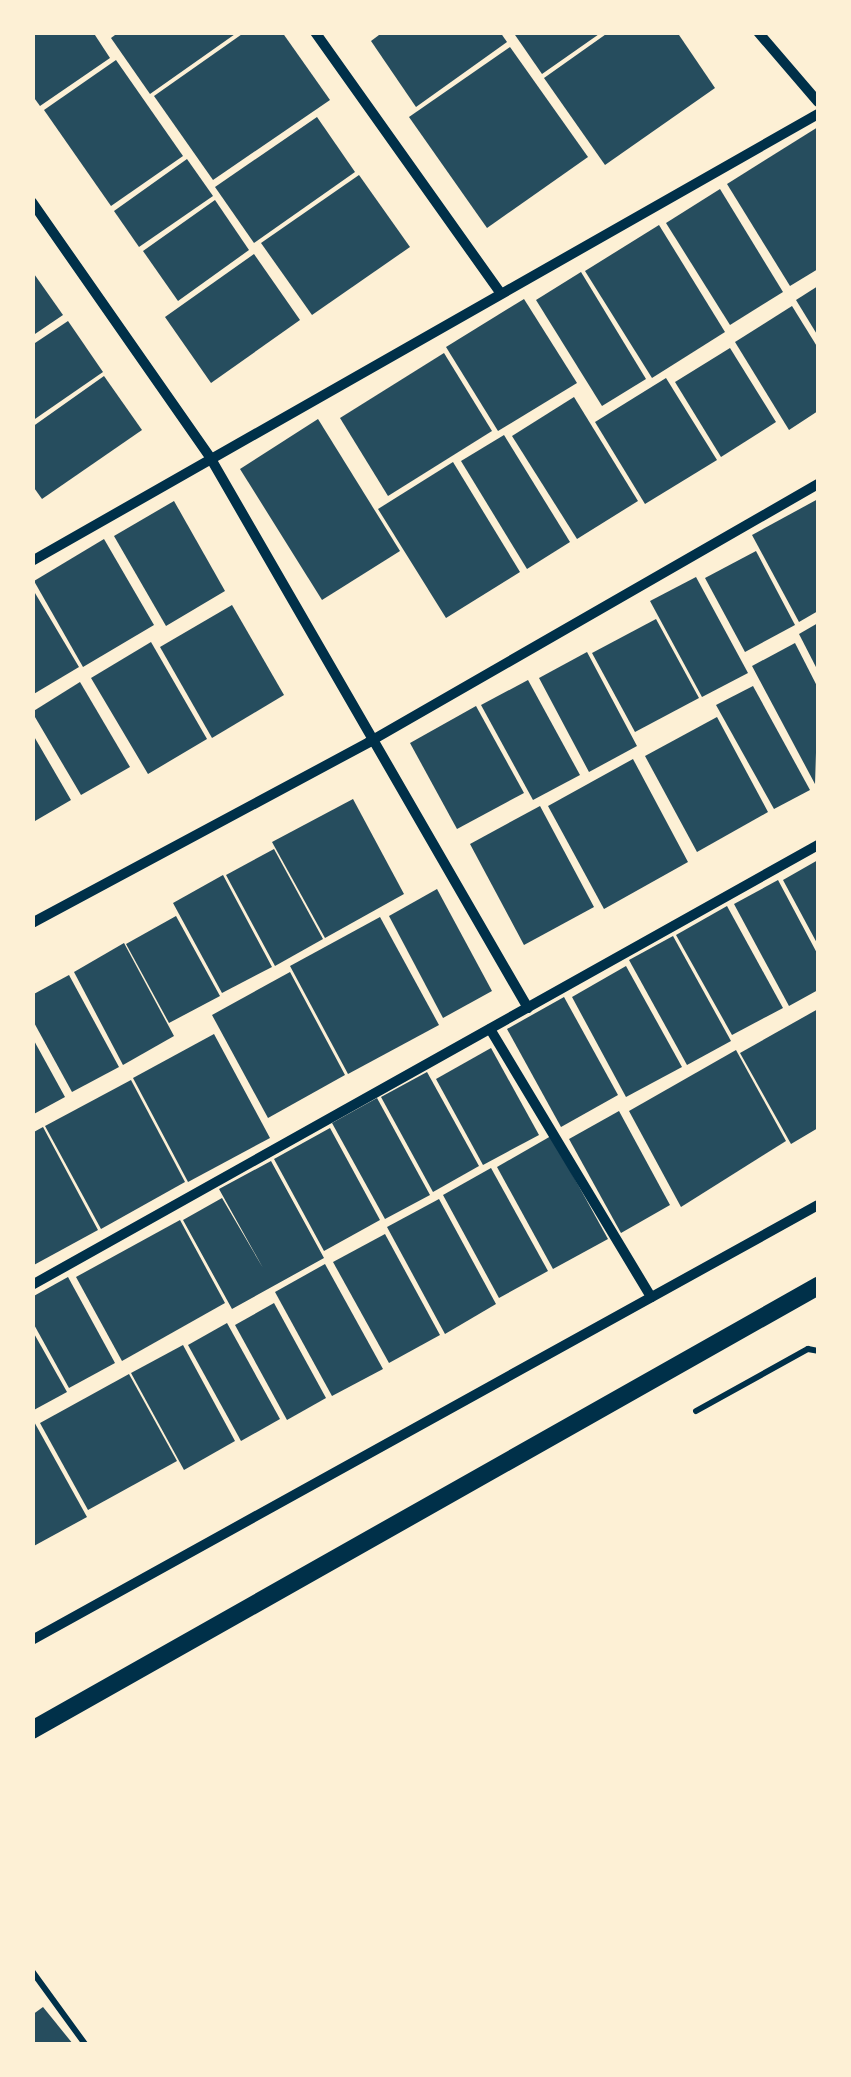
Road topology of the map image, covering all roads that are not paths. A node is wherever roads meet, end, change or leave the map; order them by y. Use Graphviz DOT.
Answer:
graph roads {
  1 [pos="316,32"];
  2 [pos="758,32"];
  3 [pos="818,102"];
  4 [pos="818,114"];
  5 [pos="32,202"];
  6 [pos="501,294"];
  7 [pos="210,459"];
  8 [pos="818,484"];
  9 [pos="32,561"];
  10 [pos="369,742"];
  11 [pos="818,846"];
  12 [pos="32,923"];
  13 [pos="528,1008"];
  14 [pos="490,1029"];
  15 [pos="818,1205"];
  16 [pos="32,1285"];
  17 [pos="818,1286"];
  18 [pos="651,1298"];
  19 [pos="32,1640"];
  20 [pos="32,1730"];
  1 -- 6 [label="street"];
  2 -- 3 [label="street"];
  4 -- 6 [label="street"];
  5 -- 7 [label="street"];
  6 -- 7 [label="street"];
  7 -- 9 [label="street"];
  7 -- 10 [label="street"];
  8 -- 10 [label="street"];
  10 -- 12 [label="street"];
  10 -- 13 [label="street"];
  11 -- 13 [label="street"];
  13 -- 14 [label="street"];
  14 -- 16 [label="street"];
  14 -- 18 [label="street"];
  15 -- 18 [label="street"];
  17 -- 20 [label="street"];
  18 -- 19 [label="street"];
}
